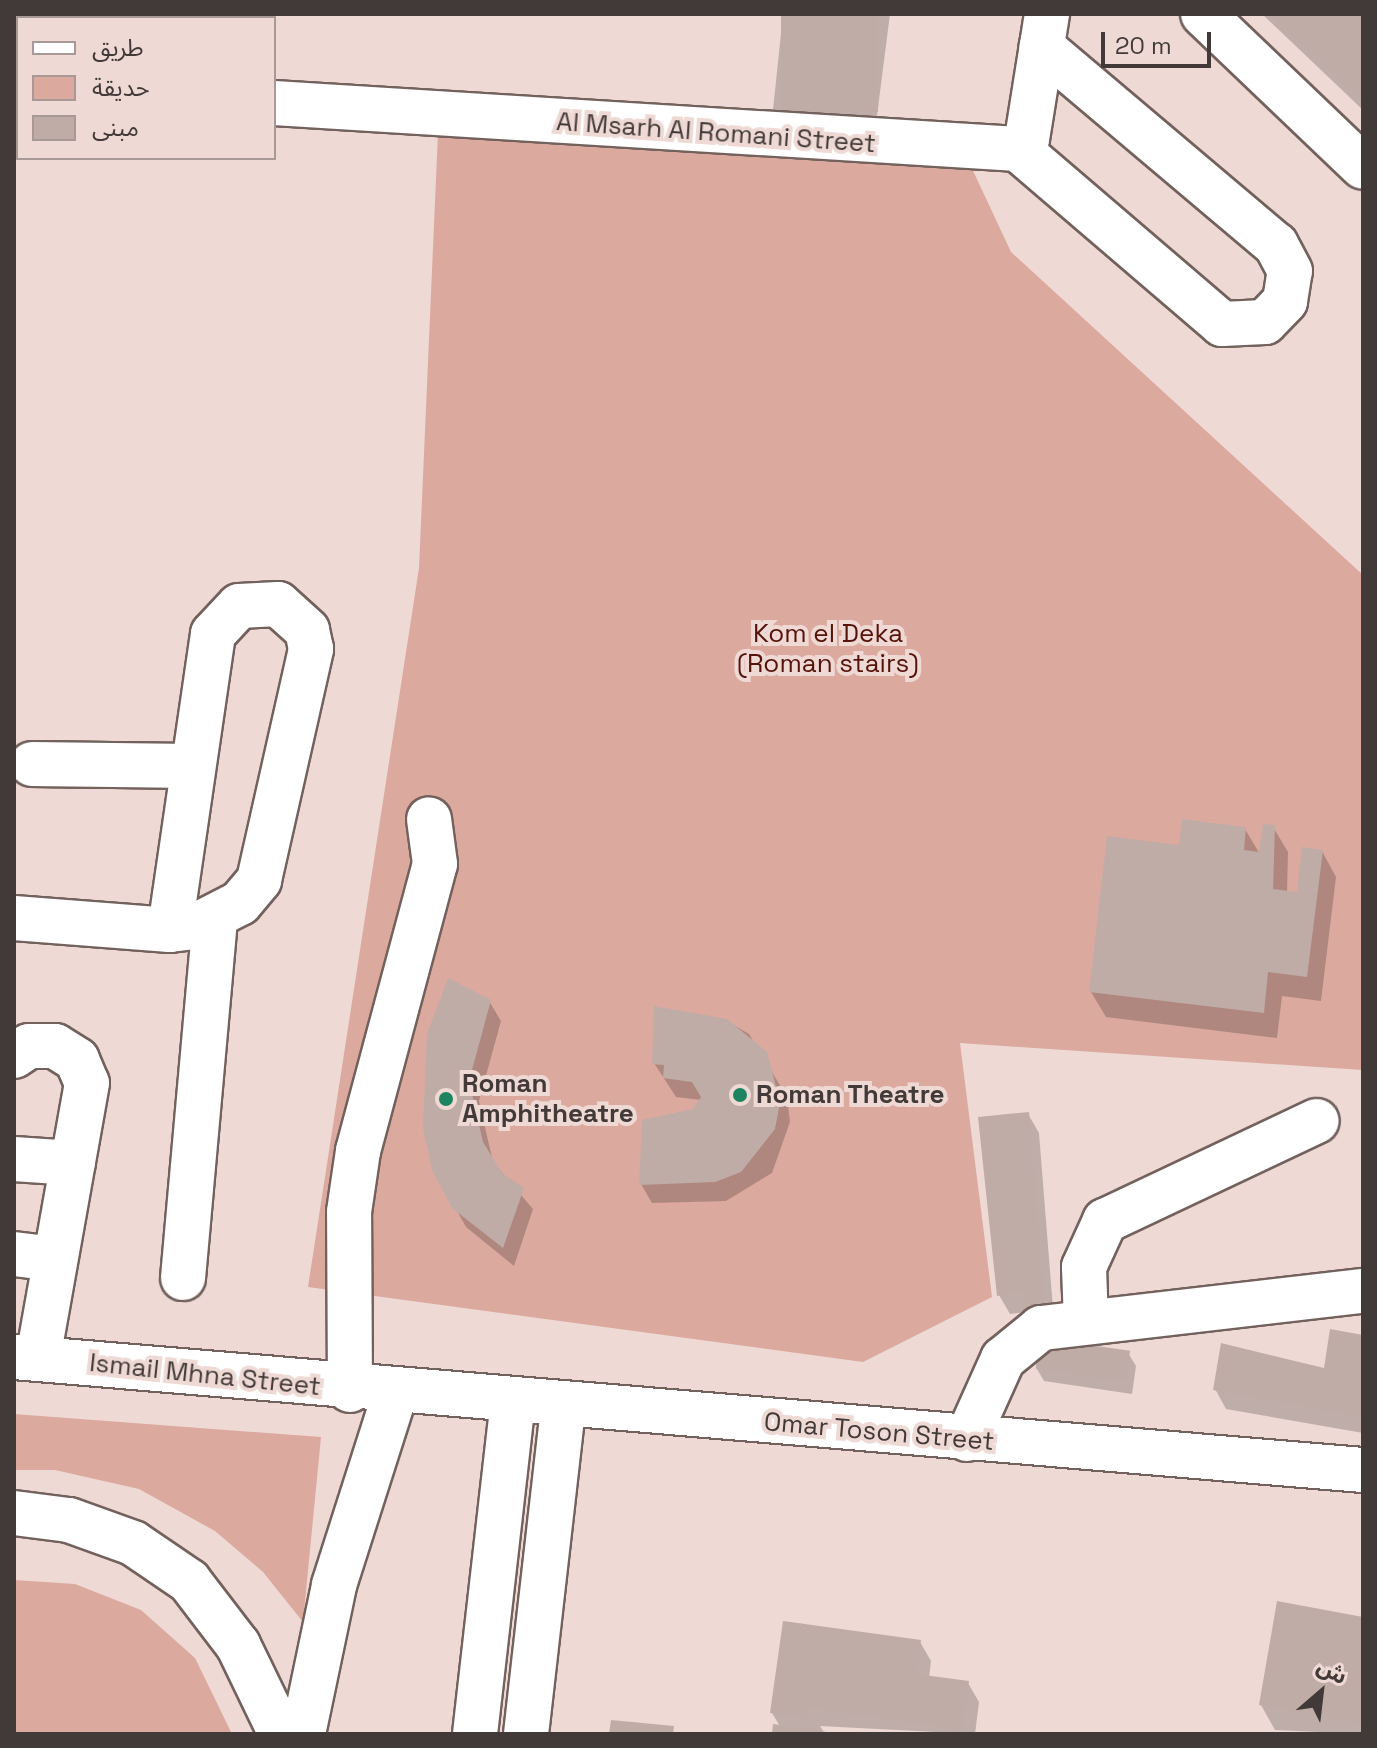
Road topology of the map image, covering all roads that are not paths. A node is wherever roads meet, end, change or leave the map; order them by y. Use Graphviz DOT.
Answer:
graph roads {
  1 [pos="1203,14"];
  2 [pos="1045,30"];
  3 [pos="276,103"];
  4 [pos="1018,149"];
  5 [pos="1363,167"];
  6 [pos="32,764"];
  7 [pos="193,766"];
  8 [pos="429,819"];
  9 [pos="14,918"];
  10 [pos="215,920"];
  11 [pos="170,930"];
  12 [pos="14,1056"];
  13 [pos="1317,1121"];
  14 [pos="14,1159"];
  15 [pos="73,1163"];
  16 [pos="34,1256"];
  17 [pos="183,1278"];
  18 [pos="1363,1291"];
  19 [pos="1086,1322"];
  20 [pos="26,1358"];
  21 [pos="350,1390"];
  22 [pos="395,1394"];
  23 [pos="513,1403"];
  24 [pos="563,1407"];
  25 [pos="967,1439"];
  26 [pos="1363,1470"];
  27 [pos="14,1513"];
  28 [pos="281,1734"];
  29 [pos="303,1734"];
  30 [pos="475,1734"];
  31 [pos="526,1734"];
  1 -- 5 [label="main road"];
  2 -- 4 [label="main road"];
  2 -- 4 [label="main road"];
  3 -- 4 [label="main road, Al Msarh Al Romani Street"];
  6 -- 7 [label="main road"];
  7 -- 10 [label="main road"];
  7 -- 11 [label="main road"];
  8 -- 21 [label="main road"];
  9 -- 11 [label="main road"];
  10 -- 11 [label="main road"];
  10 -- 17 [label="main road"];
  12 -- 15 [label="main road"];
  13 -- 19 [label="main road"];
  14 -- 15 [label="main road"];
  15 -- 16 [label="main road"];
  16 -- 20 [label="main road"];
  18 -- 19 [label="main road"];
  19 -- 25 [label="main road"];
  20 -- 21 [label="main road, Ismail Mhna Street"];
  21 -- 22 [label="main road, Ismail Mhna Street"];
  22 -- 23 [label="main road, Omar Toson Street"];
  22 -- 29 [label="main road"];
  23 -- 24 [label="main road, Omar Toson Street"];
  23 -- 30 [label="main road"];
  24 -- 25 [label="main road, Omar Toson Street"];
  24 -- 31 [label="main road"];
  25 -- 26 [label="main road, Omar Toson Street"];
  27 -- 28 [label="main road"];
}
